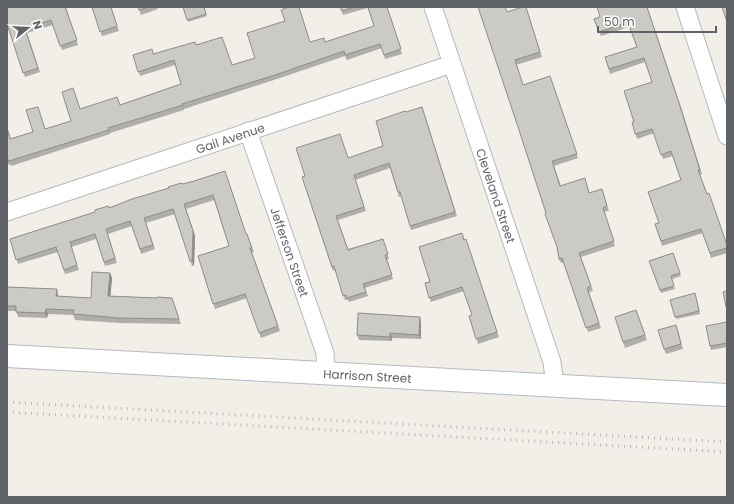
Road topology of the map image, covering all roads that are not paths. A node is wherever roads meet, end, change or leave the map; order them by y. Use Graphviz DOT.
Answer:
graph roads {
  1 [pos="433,7"];
  2 [pos="685,7"];
  3 [pos="452,64"];
  4 [pos="248,131"];
  5 [pos="727,136"];
  6 [pos="7,212"];
  7 [pos="7,356"];
  8 [pos="326,373"];
  9 [pos="555,385"];
  10 [pos="727,396"];
  1 -- 3 [label="street, Cleveland Street"];
  2 -- 5 [label="street"];
  3 -- 4 [label="street, Gail Avenue"];
  3 -- 9 [label="street, Cleveland Street"];
  4 -- 6 [label="street, Gail Avenue"];
  4 -- 8 [label="street, Jefferson Street"];
  7 -- 8 [label="main road, Harrison Street"];
  8 -- 9 [label="main road, Harrison Street"];
  9 -- 10 [label="main road, Harrison Street"];
}
